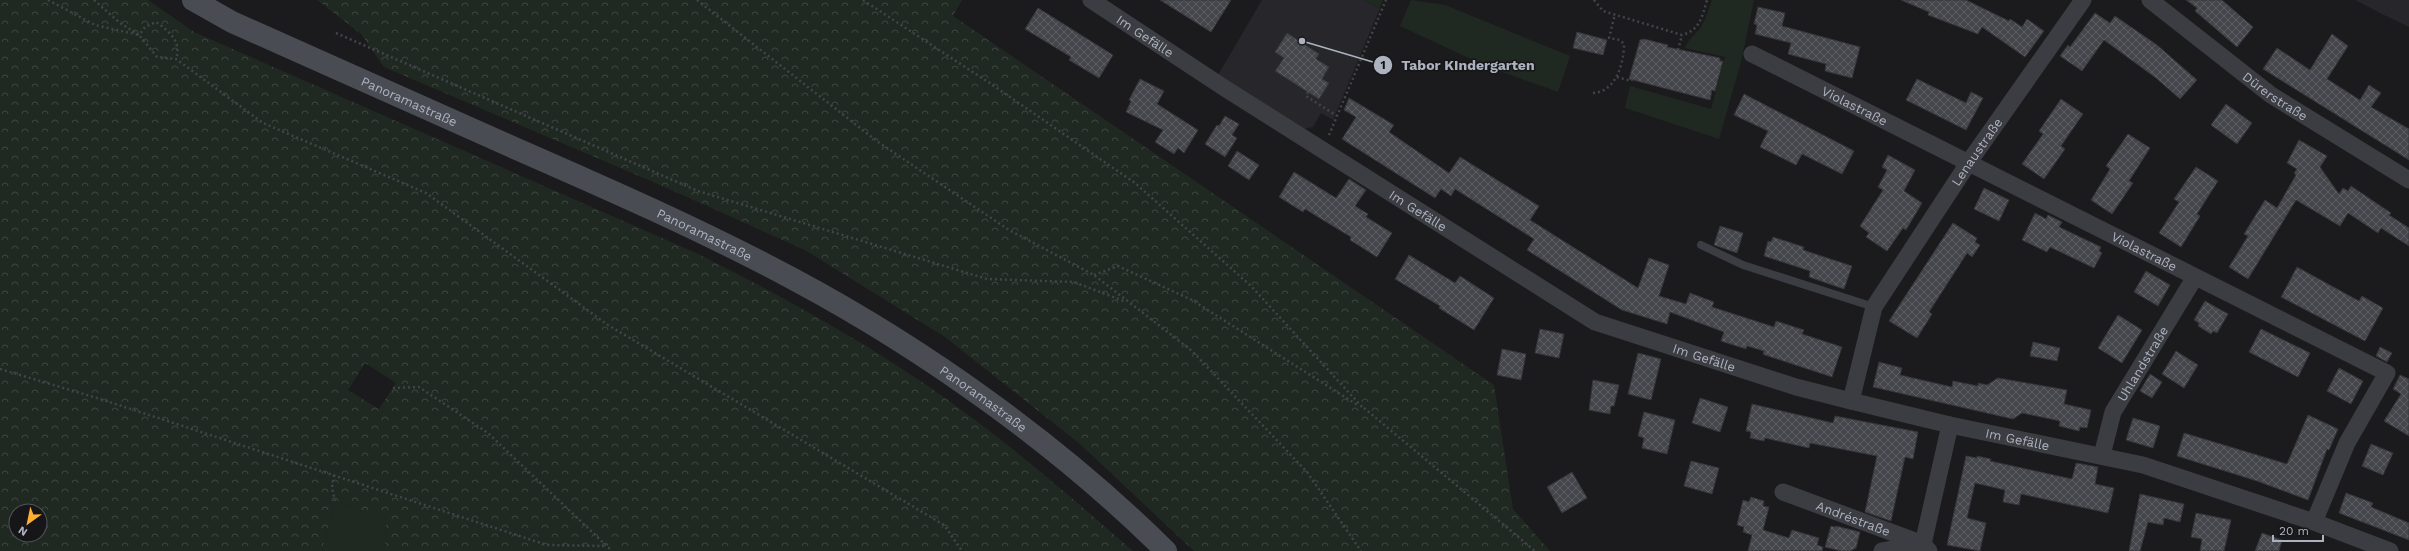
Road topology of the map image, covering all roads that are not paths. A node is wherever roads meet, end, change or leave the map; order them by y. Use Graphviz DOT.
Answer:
graph roads {
  1 [pos="193,0"];
  2 [pos="1091,0"];
  3 [pos="2083,0"];
  4 [pos="2150,0"];
  5 [pos="1752,54"];
  6 [pos="1969,162"];
  7 [pos="2409,180"];
  8 [pos="1701,245"];
  9 [pos="2195,277"];
  10 [pos="1874,307"];
  11 [pos="1851,401"];
  12 [pos="1950,425"];
  13 [pos="2102,455"];
  14 [pos="1783,492"];
  15 [pos="2314,522"];
  16 [pos="1926,547"];
  17 [pos="1166,551"];
  18 [pos="1882,551"];
  19 [pos="2390,551"];
  1 -- 17 [label="main road, Panoramastraße"];
  2 -- 11 [label="street, Im Gefälle"];
  3 -- 6 [label="street, Lenaustraße"];
  4 -- 7 [label="street, Dürerstraße"];
  5 -- 6 [label="street, Violastraße"];
  6 -- 9 [label="street, Violastraße"];
  6 -- 10 [label="street, Lenaustraße"];
  8 -- 10 [label="lane"];
  9 -- 13 [label="street, Uhlandstraße"];
  9 -- 15 [label="street, Violastraße"];
  10 -- 11 [label="street, Lenaustraße"];
  11 -- 12 [label="street, Im Gefälle"];
  12 -- 13 [label="street, Im Gefälle"];
  12 -- 16 [label="street"];
  13 -- 15 [label="street, Im Gefälle"];
  14 -- 16 [label="street, Andréstraße"];
  15 -- 19 [label="street, Im Gefälle"];
  16 -- 18 [label="street"];
}
